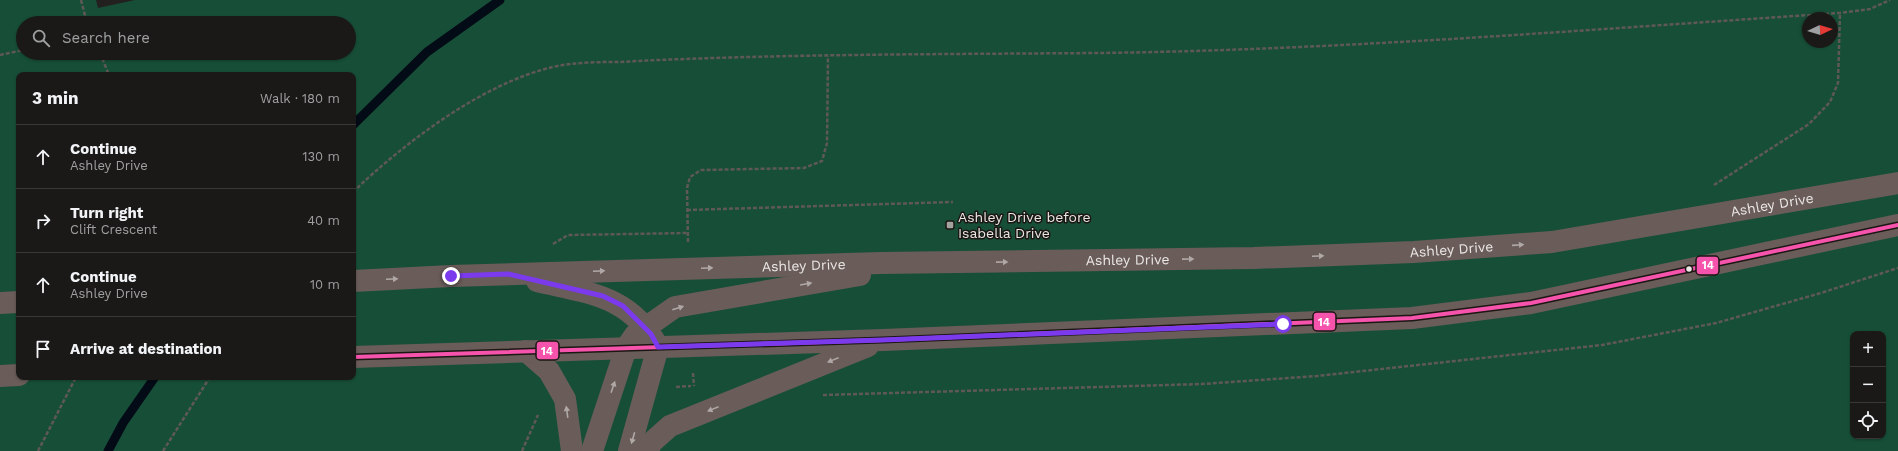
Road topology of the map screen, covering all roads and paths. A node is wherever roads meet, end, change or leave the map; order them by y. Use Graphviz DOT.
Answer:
graph roads {
  1 [pos="81,0"];
  2 [pos="1890,0"];
  3 [pos="1840,13"];
  4 [pos="85,16"];
  5 [pos="16,52"];
  6 [pos="0,55"];
  7 [pos="828,56"];
  8 [pos="103,60"];
  9 [pos="108,72"];
  10 [pos="1898,183"];
  11 [pos="1709,188"];
  12 [pos="356,189"];
  13 [pos="953,202"];
  14 [pos="1898,225"];
  15 [pos="688,233"];
  16 [pos="548,248"];
  17 [pos="932,263"];
  18 [pos="1898,268"];
  19 [pos="508,274"];
  20 [pos="356,281"];
  21 [pos="16,302"];
  22 [pos="0,303"];
  23 [pos="645,328"];
  24 [pos="882,340"];
  25 [pos="658,347"];
  26 [pos="626,348"];
  27 [pos="526,351"];
  28 [pos="356,357"];
  29 [pos="16,375"];
  30 [pos="0,376"];
  31 [pos="74,380"];
  32 [pos="208,380"];
  33 [pos="818,396"];
  34 [pos="540,412"];
  35 [pos="38,451"];
  36 [pos="163,451"];
  37 [pos="522,451"];
  38 [pos="572,451"];
  39 [pos="592,451"];
  40 [pos="629,451"];
  41 [pos="647,451"];
  1 -- 4 [label="path"];
  2 -- 3 [label="path"];
  3 -- 7 [label="path"];
  3 -- 11 [label="path"];
  5 -- 6 [label="path"];
  7 -- 12 [label="path"];
  7 -- 13 [label="path"];
  8 -- 9 [label="path"];
  17 -- 10 [label="main road, Ashley Drive, one-way"];
  14 -- 24 [label="main road"];
  15 -- 16 [label="path"];
  19 -- 17 [label="main road, Ashley Drive, one-way"];
  23 -- 17 [label="main road, one-way"];
  18 -- 33 [label="path"];
  20 -- 19 [label="main road, Ashley Drive, one-way"];
  19 -- 23 [label="main road"];
  21 -- 22 [label="main road"];
  23 -- 25 [label="main road"];
  23 -- 26 [label="main road"];
  24 -- 25 [label="main road"];
  24 -- 41 [label="main road, one-way"];
  25 -- 26 [label="main road"];
  25 -- 40 [label="main road, one-way"];
  26 -- 27 [label="main road"];
  39 -- 26 [label="main road, one-way"];
  27 -- 28 [label="main road"];
  38 -- 27 [label="main road, one-way"];
  29 -- 30 [label="main road"];
  31 -- 35 [label="path"];
  32 -- 36 [label="path"];
  34 -- 37 [label="path"];
}
